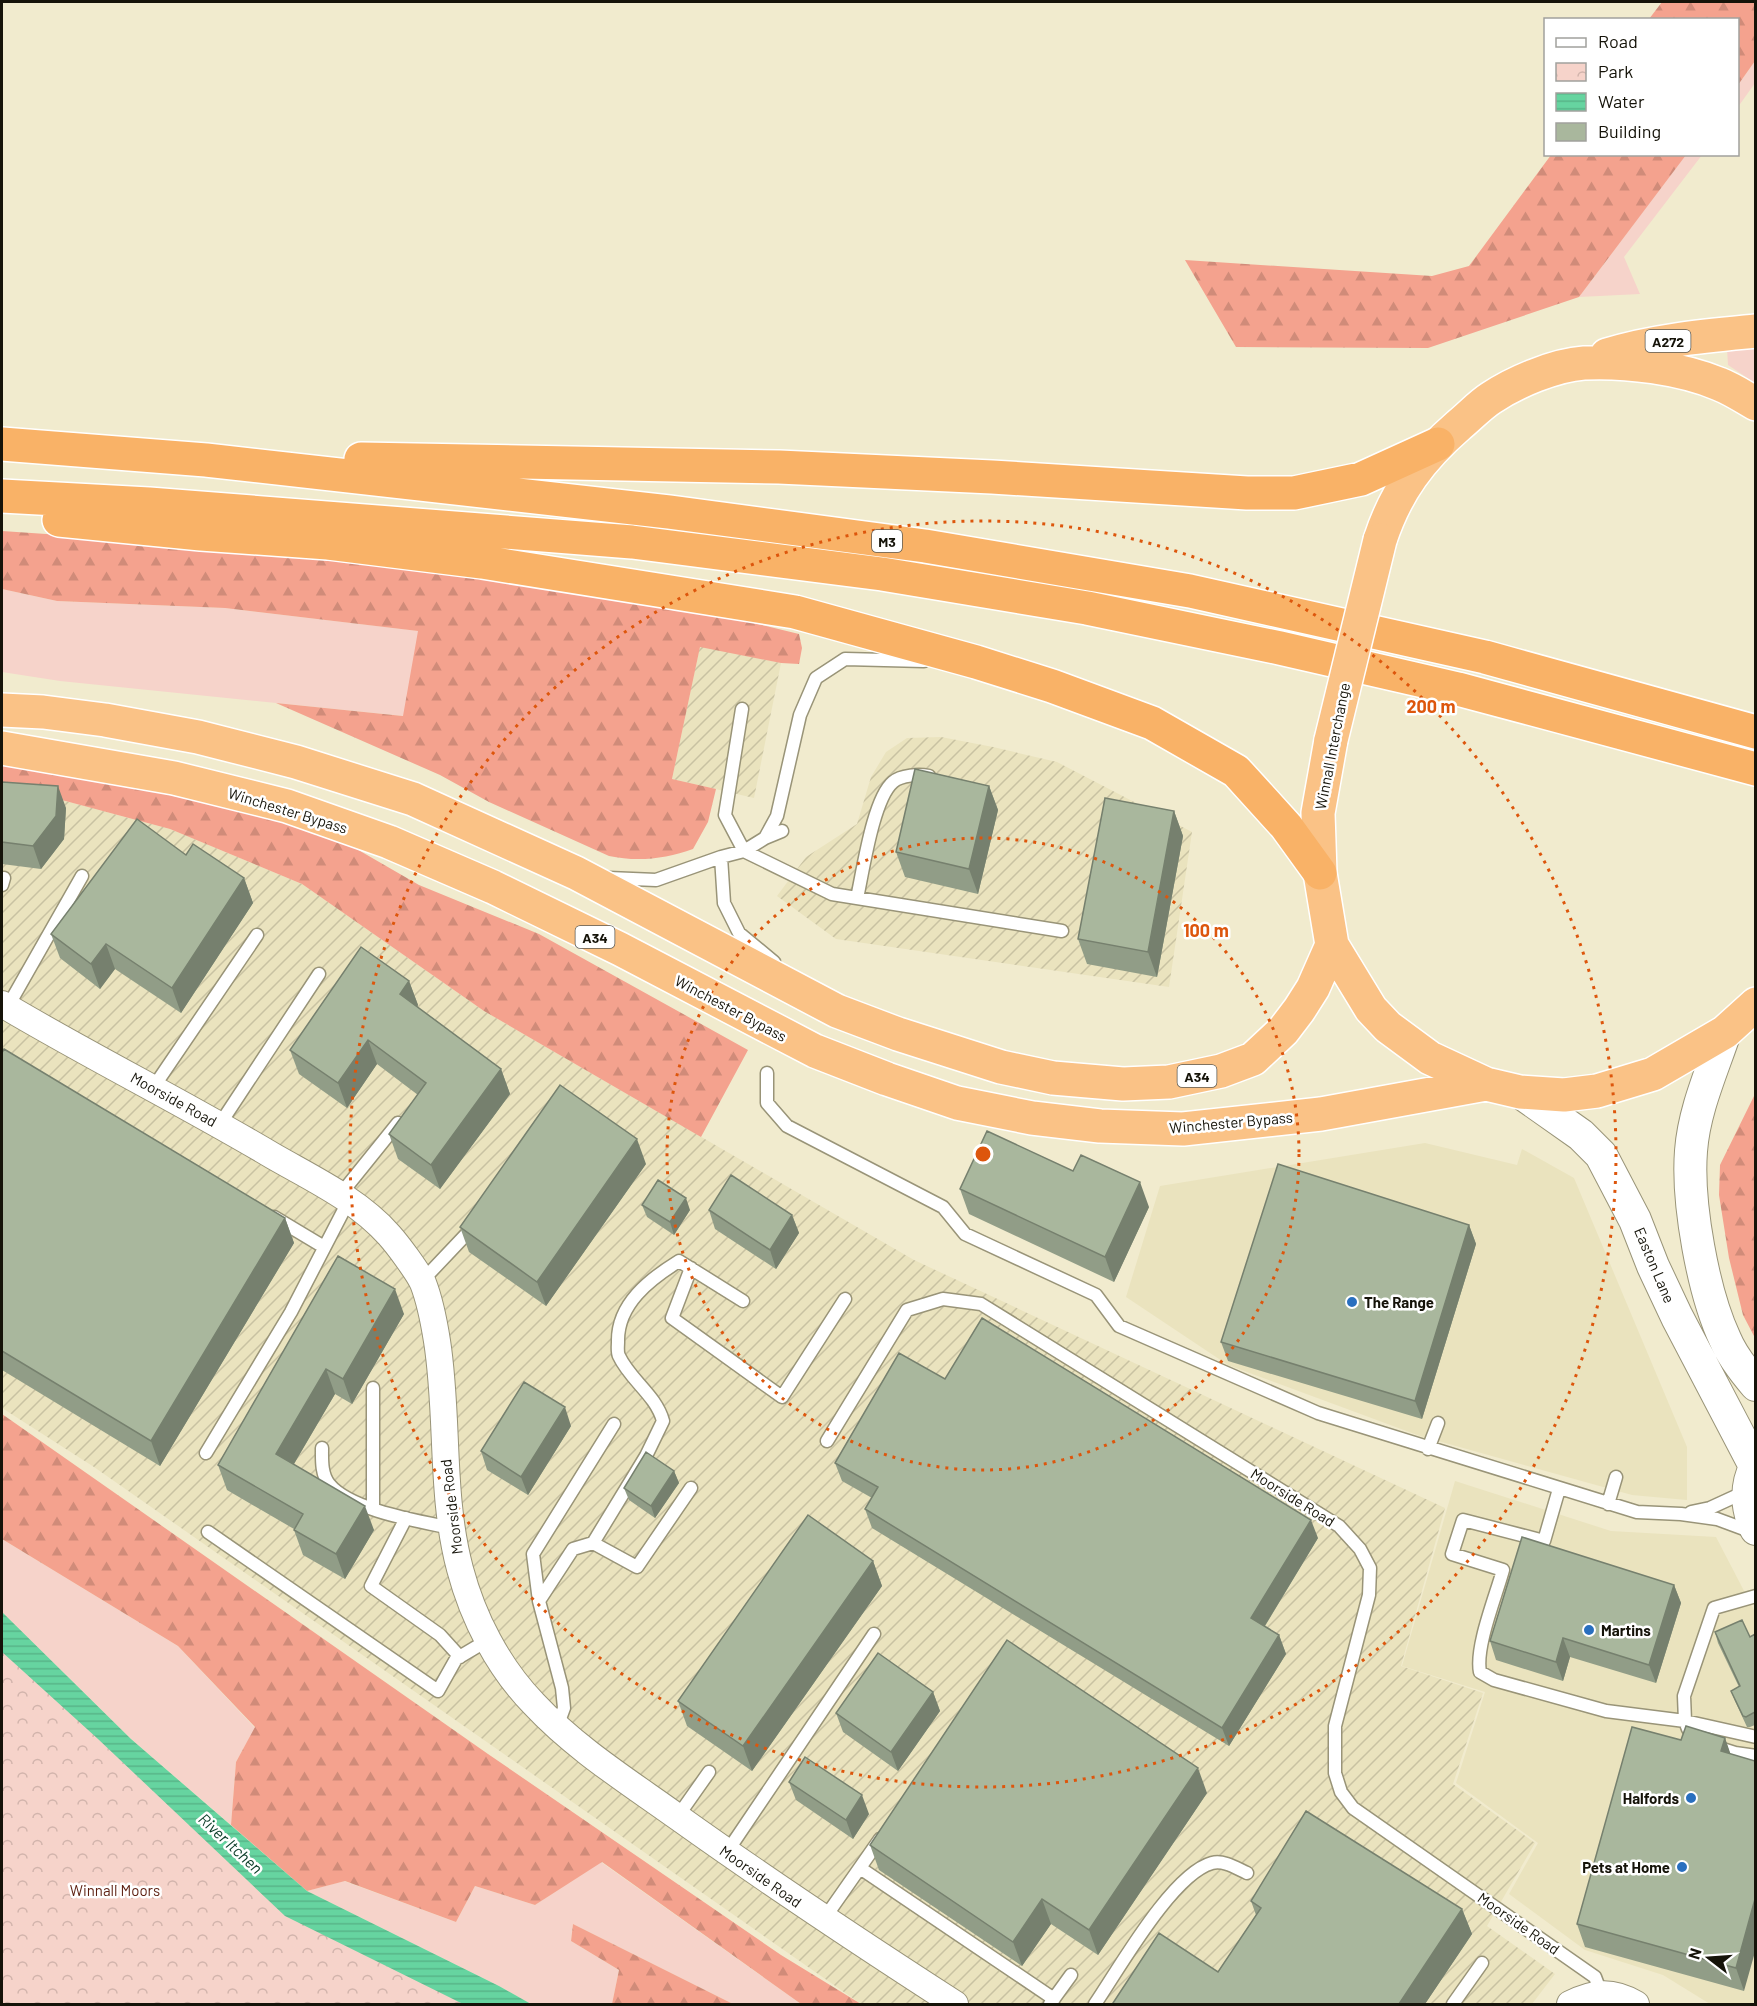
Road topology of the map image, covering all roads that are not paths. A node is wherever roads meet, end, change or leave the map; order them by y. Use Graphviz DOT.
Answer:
graph roads {
  1 [pos="1755,331"];
  2 [pos="1582,363"];
  3 [pos="1755,404"];
  4 [pos="2,444"];
  5 [pos="1438,444"];
  6 [pos="206,460"];
  7 [pos="2,496"];
  8 [pos="2,513"];
  9 [pos="976,662"];
  10 [pos="742,709"];
  11 [pos="2,710"];
  12 [pos="1755,732"];
  13 [pos="2,748"];
  14 [pos="1755,768"];
  15 [pos="944,778"];
  16 [pos="782,831"];
  17 [pos="765,838"];
  18 [pos="744,851"];
  19 [pos="721,857"];
  20 [pos="576,873"];
  21 [pos="1320,873"];
  22 [pos="82,876"];
  23 [pos="857,898"];
  24 [pos="1062,931"];
  25 [pos="257,935"];
  26 [pos="1332,945"];
  27 [pos="319,974"];
  28 [pos="1755,1004"];
  29 [pos="3,1010"];
  30 [pos="837,1011"];
  31 [pos="1725,1032"];
  32 [pos="767,1073"];
  33 [pos="1486,1084"];
  34 [pos="153,1088"];
  35 [pos="1520,1092"];
  36 [pos="408,1109"];
  37 [pos="220,1124"];
  38 [pos="345,1197"];
  39 [pos="264,1211"];
  40 [pos="485,1212"];
  41 [pos="324,1247"];
  42 [pos="691,1268"];
  43 [pos="422,1281"];
  44 [pos="845,1299"];
  45 [pos="744,1301"];
  46 [pos="1755,1385"];
  47 [pos="373,1388"];
  48 [pos="1438,1423"];
  49 [pos="614,1424"];
  50 [pos="827,1441"];
  51 [pos="322,1448"];
  52 [pos="1428,1449"];
  53 [pos="207,1454"];
  54 [pos="1752,1474"];
  55 [pos="1616,1476"];
  56 [pos="691,1488"];
  57 [pos="1559,1489"];
  58 [pos="1608,1504"];
  59 [pos="373,1508"];
  60 [pos="1681,1514"];
  61 [pos="406,1518"];
  62 [pos="451,1528"];
  63 [pos="1755,1531"];
  64 [pos="208,1532"];
  65 [pos="593,1543"];
  66 [pos="1755,1596"];
  67 [pos="539,1601"];
  68 [pos="874,1634"];
  69 [pos="488,1640"];
  70 [pos="460,1657"];
  71 [pos="1685,1721"];
  72 [pos="557,1727"];
  73 [pos="1755,1737"];
  74 [pos="1755,1756"];
  75 [pos="709,1772"];
  76 [pos="678,1816"];
  77 [pos="886,1830"];
  78 [pos="727,1852"];
  79 [pos="860,1868"];
  80 [pos="1247,1873"];
  81 [pos="824,1919"];
  82 [pos="1482,1963"];
  83 [pos="1071,1975"];
  84 [pos="1601,1993"];
  85 [pos="1051,2002"];
  86 [pos="955,2004"];
  87 [pos="1095,2004"];
  88 [pos="1453,2004"];
  89 [pos="1570,2004"];
  90 [pos="1636,2004"];
  1 -- 2 [label="highway, A272"];
  2 -- 3 [label="highway, Winnall Interchange"];
  2 -- 5 [label="highway, Winnall Interchange"];
  4 -- 6 [label="highway, M3"];
  5 -- 6 [label="highway, M3"];
  5 -- 21 [label="highway, Winnall Interchange, bridge"];
  6 -- 12 [label="highway, M3"];
  7 -- 14 [label="highway, M3"];
  8 -- 9 [label="highway"];
  9 -- 17 [label="lane"];
  9 -- 21 [label="highway"];
  10 -- 18 [label="lane"];
  11 -- 20 [label="highway, A34"];
  13 -- 33 [label="highway, Winchester Bypass / A34"];
  15 -- 23 [label="lane"];
  16 -- 17 [label="lane"];
  17 -- 18 [label="lane"];
  18 -- 19 [label="lane"];
  18 -- 23 [label="lane"];
  19 -- 20 [label="lane"];
  19 -- 30 [label="lane"];
  20 -- 30 [label="highway, A34"];
  21 -- 26 [label="highway, Winnall Interchange"];
  22 -- 29 [label="lane"];
  23 -- 24 [label="lane"];
  25 -- 34 [label="lane"];
  26 -- 30 [label="highway, A34"];
  26 -- 33 [label="highway, Winnall Interchange"];
  27 -- 37 [label="lane"];
  28 -- 31 [label="highway, Winnall Interchange"];
  29 -- 34 [label="street, Moorside Road"];
  31 -- 35 [label="highway, Winnall Interchange"];
  31 -- 46 [label="street"];
  32 -- 52 [label="lane"];
  33 -- 35 [label="highway, Winnall Interchange"];
  34 -- 37 [label="street, Moorside Road"];
  35 -- 54 [label="street, Easton Lane"];
  36 -- 38 [label="lane"];
  37 -- 38 [label="street, Moorside Road"];
  38 -- 41 [label="lane"];
  38 -- 43 [label="street, Moorside Road"];
  39 -- 41 [label="lane"];
  40 -- 43 [label="lane"];
  41 -- 53 [label="lane"];
  42 -- 44 [label="lane"];
  42 -- 45 [label="lane"];
  42 -- 65 [label="lane"];
  43 -- 62 [label="street, Moorside Road"];
  47 -- 59 [label="lane"];
  48 -- 52 [label="lane"];
  49 -- 67 [label="lane"];
  50 -- 84 [label="lane, Moorside Road"];
  51 -- 59 [label="lane"];
  52 -- 57 [label="lane"];
  54 -- 60 [label="lane"];
  54 -- 63 [label="street, Easton Lane"];
  55 -- 58 [label="lane"];
  56 -- 65 [label="lane"];
  57 -- 58 [label="lane"];
  57 -- 71 [label="lane"];
  58 -- 60 [label="lane"];
  59 -- 61 [label="lane"];
  60 -- 63 [label="lane"];
  61 -- 62 [label="lane"];
  61 -- 70 [label="lane"];
  62 -- 69 [label="street, Moorside Road"];
  64 -- 70 [label="lane"];
  65 -- 67 [label="lane"];
  66 -- 71 [label="lane"];
  67 -- 72 [label="lane"];
  68 -- 78 [label="lane"];
  69 -- 70 [label="lane"];
  69 -- 72 [label="street, Moorside Road"];
  71 -- 73 [label="lane"];
  71 -- 74 [label="lane"];
  72 -- 76 [label="street, Moorside Road"];
  75 -- 76 [label="lane"];
  76 -- 78 [label="street, Moorside Road"];
  77 -- 79 [label="lane"];
  78 -- 81 [label="street, Moorside Road"];
  79 -- 81 [label="lane"];
  79 -- 85 [label="lane"];
  80 -- 87 [label="lane"];
  81 -- 86 [label="street, Moorside Road"];
  82 -- 88 [label="lane"];
  83 -- 85 [label="lane"];
  84 -- 89 [label="street"];
  84 -- 90 [label="street"];
}
